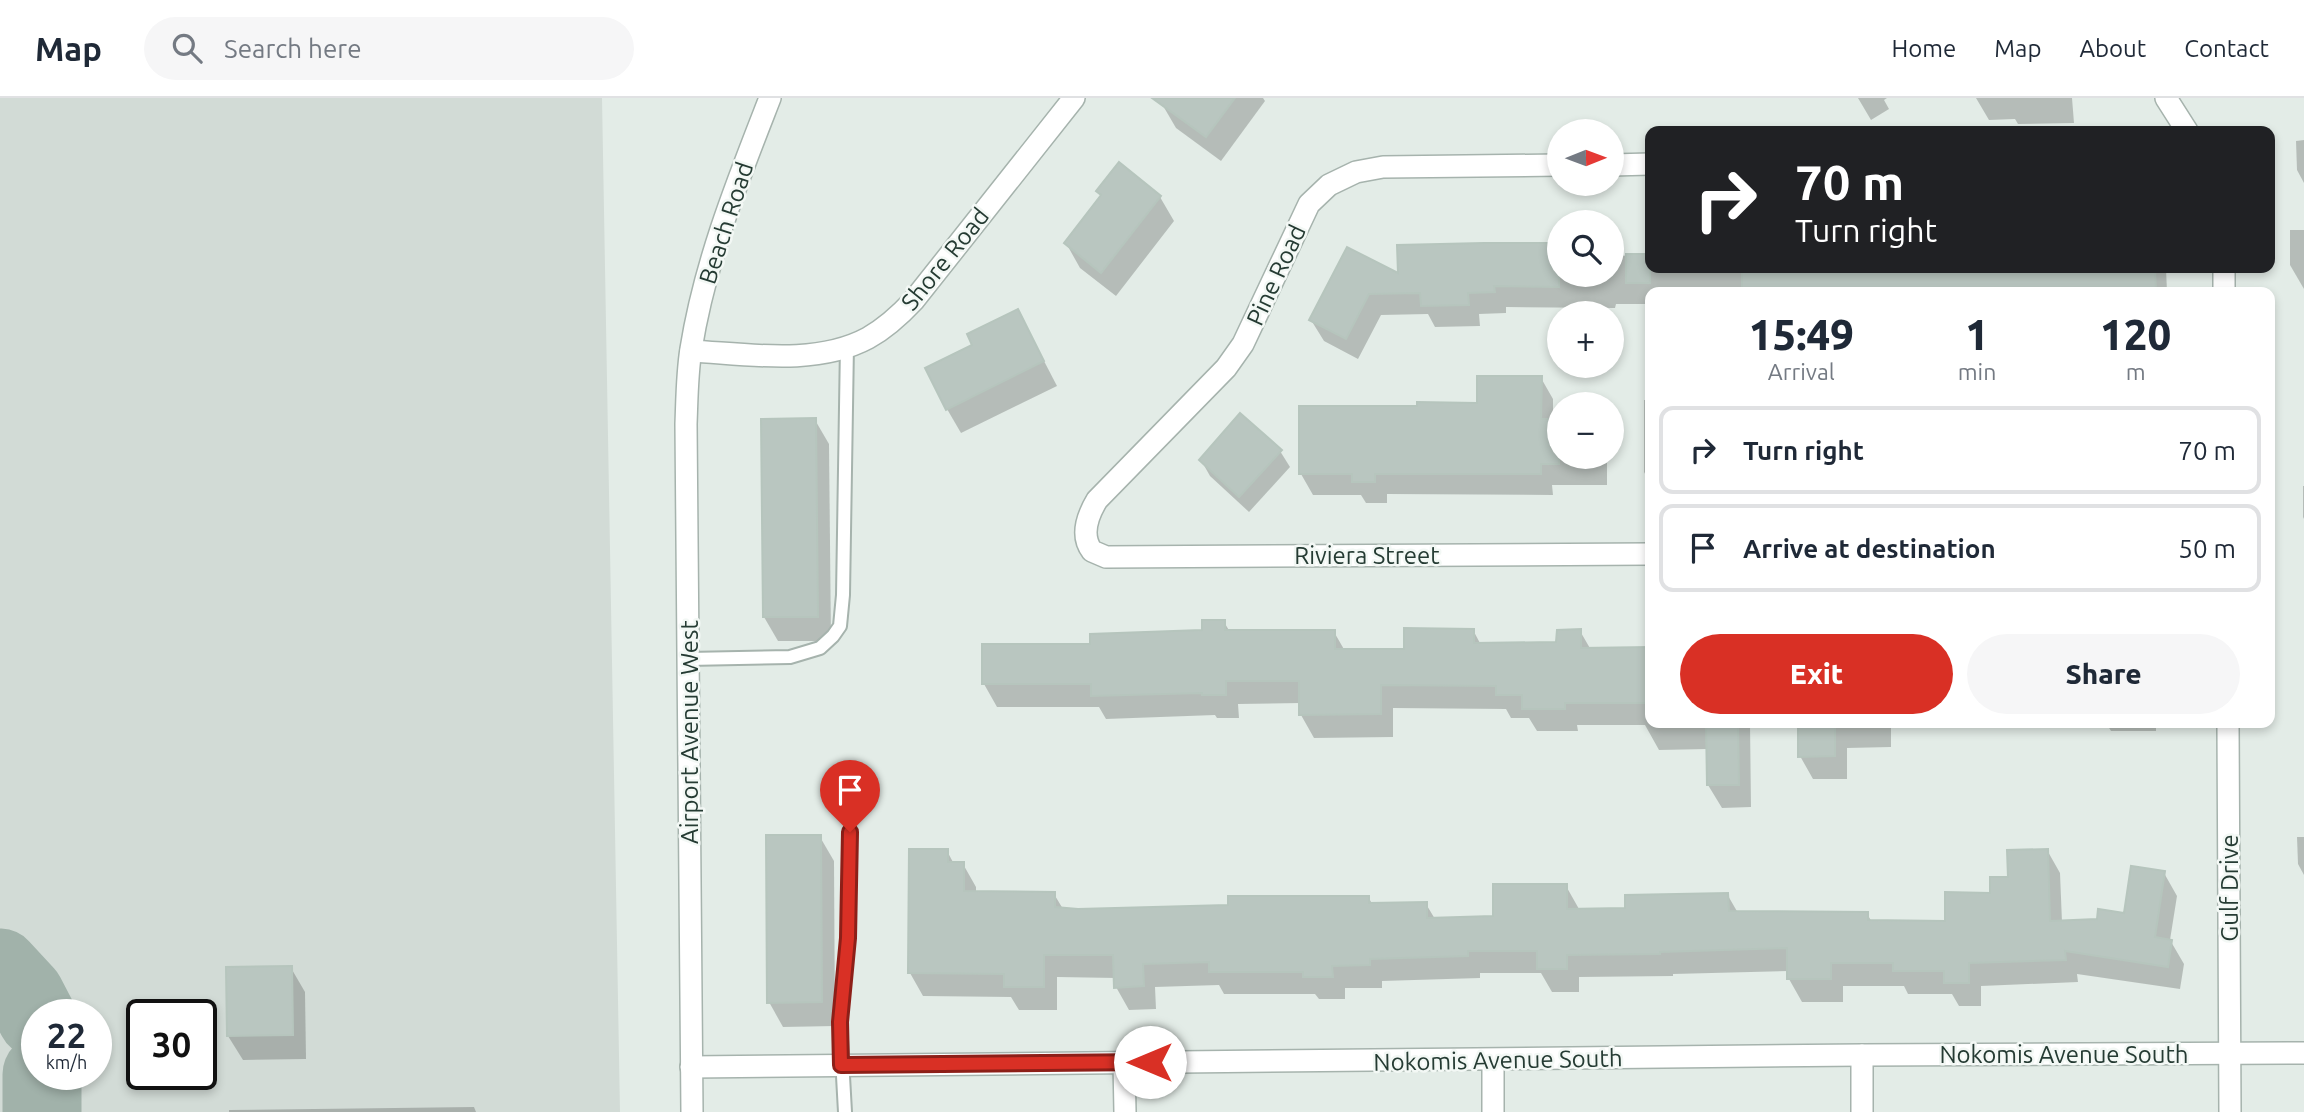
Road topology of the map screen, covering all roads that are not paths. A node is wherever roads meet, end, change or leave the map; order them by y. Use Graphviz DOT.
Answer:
graph roads {
  1 [pos="770,98"];
  2 [pos="1074,98"];
  3 [pos="2166,98"];
  4 [pos="2185,126"];
  5 [pos="1645,164"];
  6 [pos="1547,165"];
  7 [pos="1624,165"];
  8 [pos="847,345"];
  9 [pos="691,351"];
  10 [pos="1088,546"];
  11 [pos="1645,554"];
  12 [pos="688,659"];
  13 [pos="2228,728"];
  14 [pos="850,832"];
  15 [pos="2230,1053"];
  16 [pos="2304,1054"];
  17 [pos="1862,1055"];
  18 [pos="1493,1060"];
  19 [pos="1124,1062"];
  20 [pos="841,1065"];
  21 [pos="691,1068"];
  22 [pos="692,1112"];
  23 [pos="845,1112"];
  24 [pos="1125,1112"];
  25 [pos="1493,1112"];
  26 [pos="1862,1112"];
  27 [pos="2230,1112"];
  1 -- 9 [label="street, Beach Road"];
  2 -- 8 [label="street, Shore Road"];
  3 -- 4 [label="street"];
  5 -- 7 [label="street"];
  6 -- 10 [label="street, Pine Road"];
  8 -- 9 [label="street, Shore Road"];
  8 -- 12 [label="lane"];
  9 -- 12 [label="street, Airport Avenue West"];
  10 -- 11 [label="street, Riviera Street"];
  12 -- 21 [label="street, Airport Avenue West"];
  13 -- 15 [label="street, Gulf Drive"];
  14 -- 20 [label="lane"];
  15 -- 16 [label="street, Nokomis Avenue South"];
  15 -- 17 [label="street, Nokomis Avenue South"];
  15 -- 27 [label="street, Gulf Drive"];
  17 -- 18 [label="street, Nokomis Avenue South"];
  17 -- 26 [label="street"];
  18 -- 19 [label="street, Nokomis Avenue South"];
  18 -- 25 [label="street"];
  19 -- 20 [label="street, Nokomis Avenue South"];
  19 -- 24 [label="street"];
  20 -- 21 [label="street, Nokomis Avenue South"];
  20 -- 23 [label="lane"];
  21 -- 22 [label="street, Airport Avenue West"];
}
